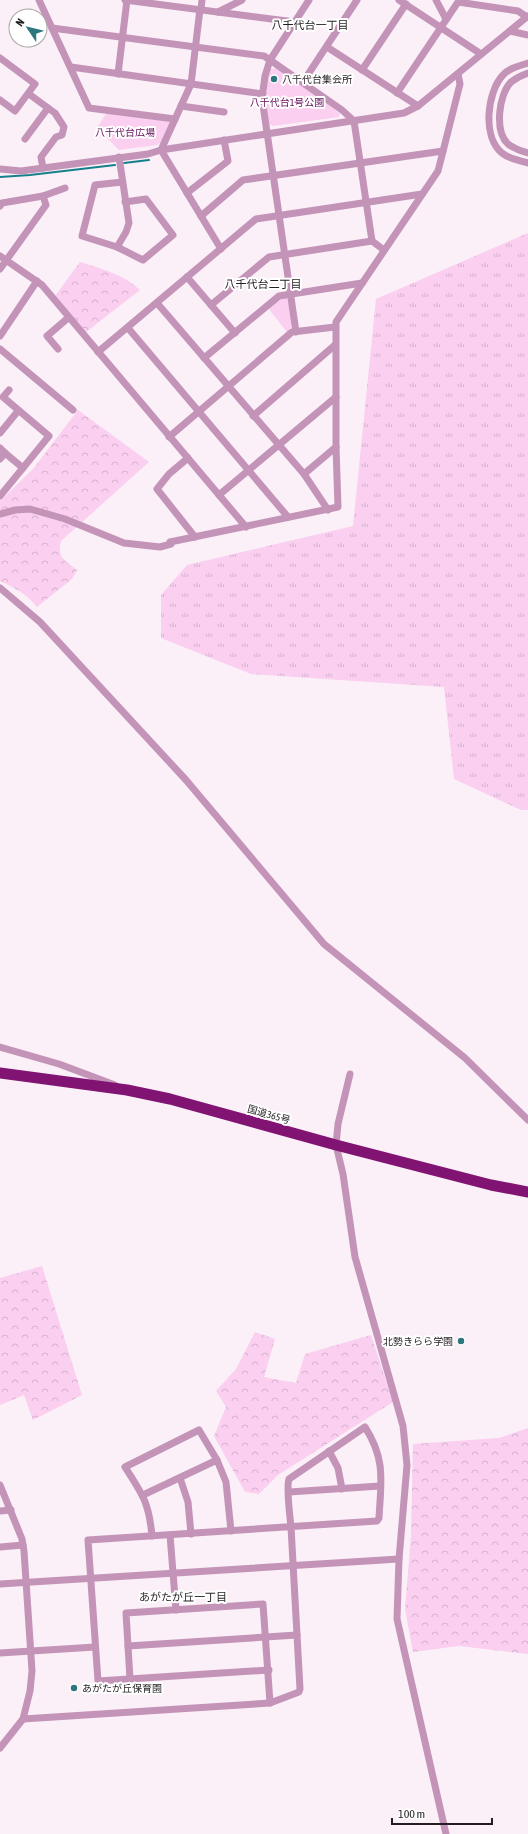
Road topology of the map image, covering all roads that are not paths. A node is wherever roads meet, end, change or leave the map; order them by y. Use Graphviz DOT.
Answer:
graph roads {
  1 [pos="39,0"];
  2 [pos="127,0"];
  3 [pos="202,0"];
  4 [pos="242,0"];
  5 [pos="309,0"];
  6 [pos="357,0"];
  7 [pos="399,0"];
  8 [pos="436,0"];
  9 [pos="406,4"];
  10 [pos="200,9"];
  11 [pos="218,12"];
  12 [pos="528,16"];
  13 [pos="446,19"];
  14 [pos="295,22"];
  15 [pos="441,27"];
  16 [pos="52,28"];
  17 [pos="510,31"];
  18 [pos="528,35"];
  19 [pos="123,37"];
  20 [pos="195,47"];
  21 [pos="327,47"];
  22 [pos="481,54"];
  23 [pos="0,58"];
  24 [pos="270,60"];
  25 [pos="528,63"];
  26 [pos="70,68"];
  27 [pos="362,70"];
  28 [pos="528,73"];
  29 [pos="118,74"];
  30 [pos="458,74"];
  31 [pos="303,82"];
  32 [pos="191,84"];
  33 [pos="397,93"];
  34 [pos="28,94"];
  35 [pos="263,94"];
  36 [pos="0,100"];
  37 [pos="181,106"];
  38 [pos="418,106"];
  39 [pos="48,108"];
  40 [pos="224,112"];
  41 [pos="175,119"];
  42 [pos="354,121"];
  43 [pos="266,134"];
  44 [pos="25,139"];
  45 [pos="224,140"];
  46 [pos="161,150"];
  47 [pos="443,151"];
  48 [pos="528,153"];
  49 [pos="119,157"];
  50 [pos="360,163"];
  51 [pos="528,163"];
  52 [pos="43,168"];
  53 [pos="0,169"];
  54 [pos="273,176"];
  55 [pos="122,182"];
  56 [pos="65,188"];
  57 [pos="187,193"];
  58 [pos="422,194"];
  59 [pos="43,196"];
  60 [pos="125,202"];
  61 [pos="366,203"];
  62 [pos="0,206"];
  63 [pos="279,215"];
  64 [pos="201,216"];
  65 [pos="372,241"];
  66 [pos="117,247"];
  67 [pos="221,249"];
  68 [pos="384,250"];
  69 [pos="285,254"];
  70 [pos="0,256"];
  71 [pos="6,260"];
  72 [pos="0,269"];
  73 [pos="187,277"];
  74 [pos="37,281"];
  75 [pos="362,283"];
  76 [pos="291,293"];
  77 [pos="157,303"];
  78 [pos="211,305"];
  79 [pos="68,318"];
  80 [pos="335,327"];
  81 [pos="128,328"];
  82 [pos="235,332"];
  83 [pos="296,332"];
  84 [pos="0,336"];
  85 [pos="336,345"];
  86 [pos="0,349"];
  87 [pos="58,350"];
  88 [pos="98,352"];
  89 [pos="204,358"];
  90 [pos="228,386"];
  91 [pos="9,390"];
  92 [pos="336,397"];
  93 [pos="1,398"];
  94 [pos="73,410"];
  95 [pos="18,411"];
  96 [pos="199,412"];
  97 [pos="253,416"];
  98 [pos="0,433"];
  99 [pos="169,436"];
  100 [pos="278,445"];
  101 [pos="336,447"];
  102 [pos="3,450"];
  103 [pos="188,458"];
  104 [pos="0,459"];
  105 [pos="23,468"];
  106 [pos="249,470"];
  107 [pos="304,474"];
  108 [pos="0,496"];
  109 [pos="219,496"];
  110 [pos="328,510"];
  111 [pos="0,514"];
  112 [pos="288,517"];
  113 [pos="246,527"];
  114 [pos="195,537"];
  115 [pos="0,588"];
  116 [pos="0,1047"];
  117 [pos="0,1073"];
  118 [pos="350,1074"];
  119 [pos="127,1090"];
  120 [pos="528,1120"];
  121 [pos="336,1146"];
  122 [pos="528,1192"];
  123 [pos="330,1451"];
  124 [pos="217,1460"];
  125 [pos="180,1478"];
  126 [pos="0,1485"];
  127 [pos="380,1486"];
  128 [pos="342,1489"];
  129 [pos="289,1492"];
  130 [pos="143,1496"];
  131 [pos="11,1510"];
  132 [pos="0,1511"];
  133 [pos="291,1528"];
  134 [pos="231,1531"];
  135 [pos="191,1534"];
  136 [pos="170,1535"];
  137 [pos="152,1536"];
  138 [pos="23,1545"];
  139 [pos="0,1548"];
  140 [pos="398,1559"];
  141 [pos="293,1565"];
  142 [pos="173,1573"];
  143 [pos="90,1578"];
  144 [pos="26,1582"];
  145 [pos="0,1584"];
  146 [pos="176,1610"];
  147 [pos="297,1634"];
  148 [pos="267,1637"];
  149 [pos="128,1646"];
  150 [pos="95,1647"];
  151 [pos="30,1651"];
  152 [pos="0,1653"];
  153 [pos="269,1670"];
  154 [pos="130,1679"];
  155 [pos="270,1703"];
  156 [pos="23,1719"];
  157 [pos="0,1748"];
  158 [pos="446,1834"];
  1 -- 16 [label="street"];
  2 -- 10 [label="street"];
  2 -- 19 [label="street"];
  3 -- 10 [label="street"];
  4 -- 11 [label="street"];
  5 -- 14 [label="street"];
  6 -- 21 [label="street"];
  7 -- 9 [label="street"];
  8 -- 13 [label="street"];
  9 -- 15 [label="street"];
  9 -- 27 [label="street"];
  10 -- 11 [label="street"];
  10 -- 20 [label="street"];
  11 -- 14 [label="street"];
  12 -- 13 [label="street"];
  12 -- 17 [label="street"];
  13 -- 15 [label="street"];
  14 -- 24 [label="street"];
  15 -- 22 [label="street"];
  15 -- 33 [label="street"];
  16 -- 19 [label="street"];
  16 -- 26 [label="street"];
  17 -- 18 [label="street"];
  17 -- 22 [label="street"];
  19 -- 20 [label="street"];
  19 -- 29 [label="street"];
  20 -- 24 [label="street"];
  20 -- 32 [label="street"];
  21 -- 27 [label="street"];
  21 -- 31 [label="street"];
  22 -- 30 [label="street"];
  23 -- 34 [label="street"];
  24 -- 31 [label="street"];
  24 -- 35 [label="street"];
  25 -- 51 [label="street"];
  26 -- 29 [label="street"];
  26 -- 41 [label="street"];
  27 -- 33 [label="street"];
  28 -- 48 [label="street"];
  29 -- 32 [label="street"];
  30 -- 38 [label="street"];
  30 -- 47 [label="street"];
  31 -- 42 [label="street"];
  32 -- 35 [label="street"];
  32 -- 37 [label="street"];
  33 -- 38 [label="street"];
  34 -- 36 [label="street"];
  34 -- 39 [label="street"];
  35 -- 43 [label="street"];
  37 -- 40 [label="street"];
  37 -- 41 [label="street"];
  38 -- 42 [label="street"];
  39 -- 44 [label="street"];
  39 -- 52 [label="street"];
  41 -- 46 [label="street"];
  42 -- 43 [label="street"];
  42 -- 50 [label="street"];
  43 -- 45 [label="street"];
  43 -- 54 [label="street"];
  45 -- 46 [label="street"];
  45 -- 57 [label="street"];
  46 -- 49 [label="street"];
  46 -- 57 [label="street"];
  47 -- 50 [label="street"];
  47 -- 58 [label="street"];
  49 -- 52 [label="street"];
  49 -- 55 [label="street"];
  50 -- 54 [label="street"];
  50 -- 61 [label="street"];
  52 -- 53 [label="street"];
  54 -- 63 [label="street"];
  54 -- 64 [label="street"];
  55 -- 60 [label="street"];
  55 -- 66 [label="street"];
  56 -- 59 [label="street"];
  57 -- 64 [label="street"];
  58 -- 61 [label="street"];
  58 -- 68 [label="street"];
  59 -- 62 [label="street"];
  59 -- 71 [label="street"];
  60 -- 66 [label="street"];
  60 -- 66 [label="street"];
  61 -- 63 [label="street"];
  61 -- 65 [label="street"];
  63 -- 67 [label="street"];
  63 -- 69 [label="street"];
  64 -- 67 [label="street"];
  65 -- 68 [label="street"];
  65 -- 69 [label="street"];
  67 -- 73 [label="street"];
  68 -- 75 [label="street"];
  69 -- 76 [label="street"];
  69 -- 78 [label="street"];
  70 -- 71 [label="street"];
  71 -- 72 [label="street"];
  71 -- 74 [label="street"];
  73 -- 77 [label="street"];
  73 -- 78 [label="street"];
  74 -- 79 [label="street"];
  74 -- 84 [label="street"];
  75 -- 76 [label="street"];
  75 -- 80 [label="street"];
  76 -- 82 [label="street"];
  76 -- 83 [label="street"];
  77 -- 81 [label="street"];
  77 -- 89 [label="street"];
  78 -- 82 [label="street"];
  79 -- 87 [label="street"];
  79 -- 88 [label="street"];
  80 -- 83 [label="street"];
  80 -- 85 [label="street"];
  81 -- 88 [label="street"];
  81 -- 96 [label="street"];
  82 -- 89 [label="street"];
  83 -- 90 [label="street"];
  85 -- 92 [label="street"];
  85 -- 97 [label="street"];
  86 -- 94 [label="street"];
  88 -- 99 [label="street"];
  89 -- 90 [label="street"];
  90 -- 96 [label="street"];
  90 -- 97 [label="street"];
  91 -- 93 [label="street"];
  92 -- 100 [label="street"];
  92 -- 101 [label="street"];
  93 -- 95 [label="street"];
  95 -- 98 [label="street"];
  95 -- 105 [label="street"];
  96 -- 99 [label="street"];
  96 -- 106 [label="street"];
  97 -- 100 [label="street"];
  99 -- 103 [label="street"];
  100 -- 106 [label="street"];
  100 -- 107 [label="street"];
  101 -- 107 [label="street"];
  101 -- 110 [label="street"];
  102 -- 104 [label="street"];
  102 -- 105 [label="street"];
  103 -- 109 [label="street"];
  103 -- 114 [label="street"];
  105 -- 108 [label="street"];
  106 -- 109 [label="street"];
  106 -- 112 [label="street"];
  107 -- 110 [label="street"];
  109 -- 113 [label="street"];
  110 -- 112 [label="street"];
  111 -- 114 [label="street"];
  112 -- 113 [label="street"];
  113 -- 114 [label="street"];
  115 -- 120 [label="street"];
  116 -- 119 [label="street"];
  117 -- 119 [label="highway, 国道365号"];
  118 -- 121 [label="street"];
  119 -- 121 [label="highway, 国道365号"];
  121 -- 122 [label="highway, 国道365号"];
  121 -- 140 [label="street"];
  123 -- 127 [label="street"];
  123 -- 128 [label="street"];
  123 -- 129 [label="street"];
  124 -- 125 [label="street"];
  124 -- 130 [label="street"];
  124 -- 134 [label="street"];
  125 -- 130 [label="street"];
  125 -- 135 [label="street"];
  126 -- 131 [label="street"];
  127 -- 128 [label="street"];
  127 -- 133 [label="street"];
  128 -- 129 [label="street"];
  129 -- 133 [label="street"];
  130 -- 137 [label="street"];
  131 -- 132 [label="street"];
  131 -- 138 [label="street"];
  133 -- 134 [label="street"];
  133 -- 141 [label="street"];
  134 -- 135 [label="street"];
  135 -- 136 [label="street"];
  136 -- 137 [label="street"];
  136 -- 142 [label="street"];
  137 -- 143 [label="street"];
  138 -- 139 [label="street"];
  138 -- 144 [label="street"];
  140 -- 141 [label="street"];
  140 -- 158 [label="street"];
  141 -- 142 [label="street"];
  141 -- 147 [label="street"];
  142 -- 143 [label="street"];
  142 -- 146 [label="street"];
  143 -- 144 [label="street"];
  143 -- 150 [label="street"];
  144 -- 145 [label="street"];
  144 -- 151 [label="street"];
  146 -- 148 [label="street"];
  146 -- 149 [label="street"];
  147 -- 148 [label="street"];
  147 -- 155 [label="street"];
  148 -- 149 [label="street"];
  148 -- 153 [label="street"];
  149 -- 154 [label="street"];
  150 -- 151 [label="street"];
  150 -- 154 [label="street"];
  151 -- 152 [label="street"];
  151 -- 156 [label="street"];
  153 -- 154 [label="street"];
  153 -- 155 [label="street"];
  155 -- 156 [label="street"];
  156 -- 157 [label="street"];
}
